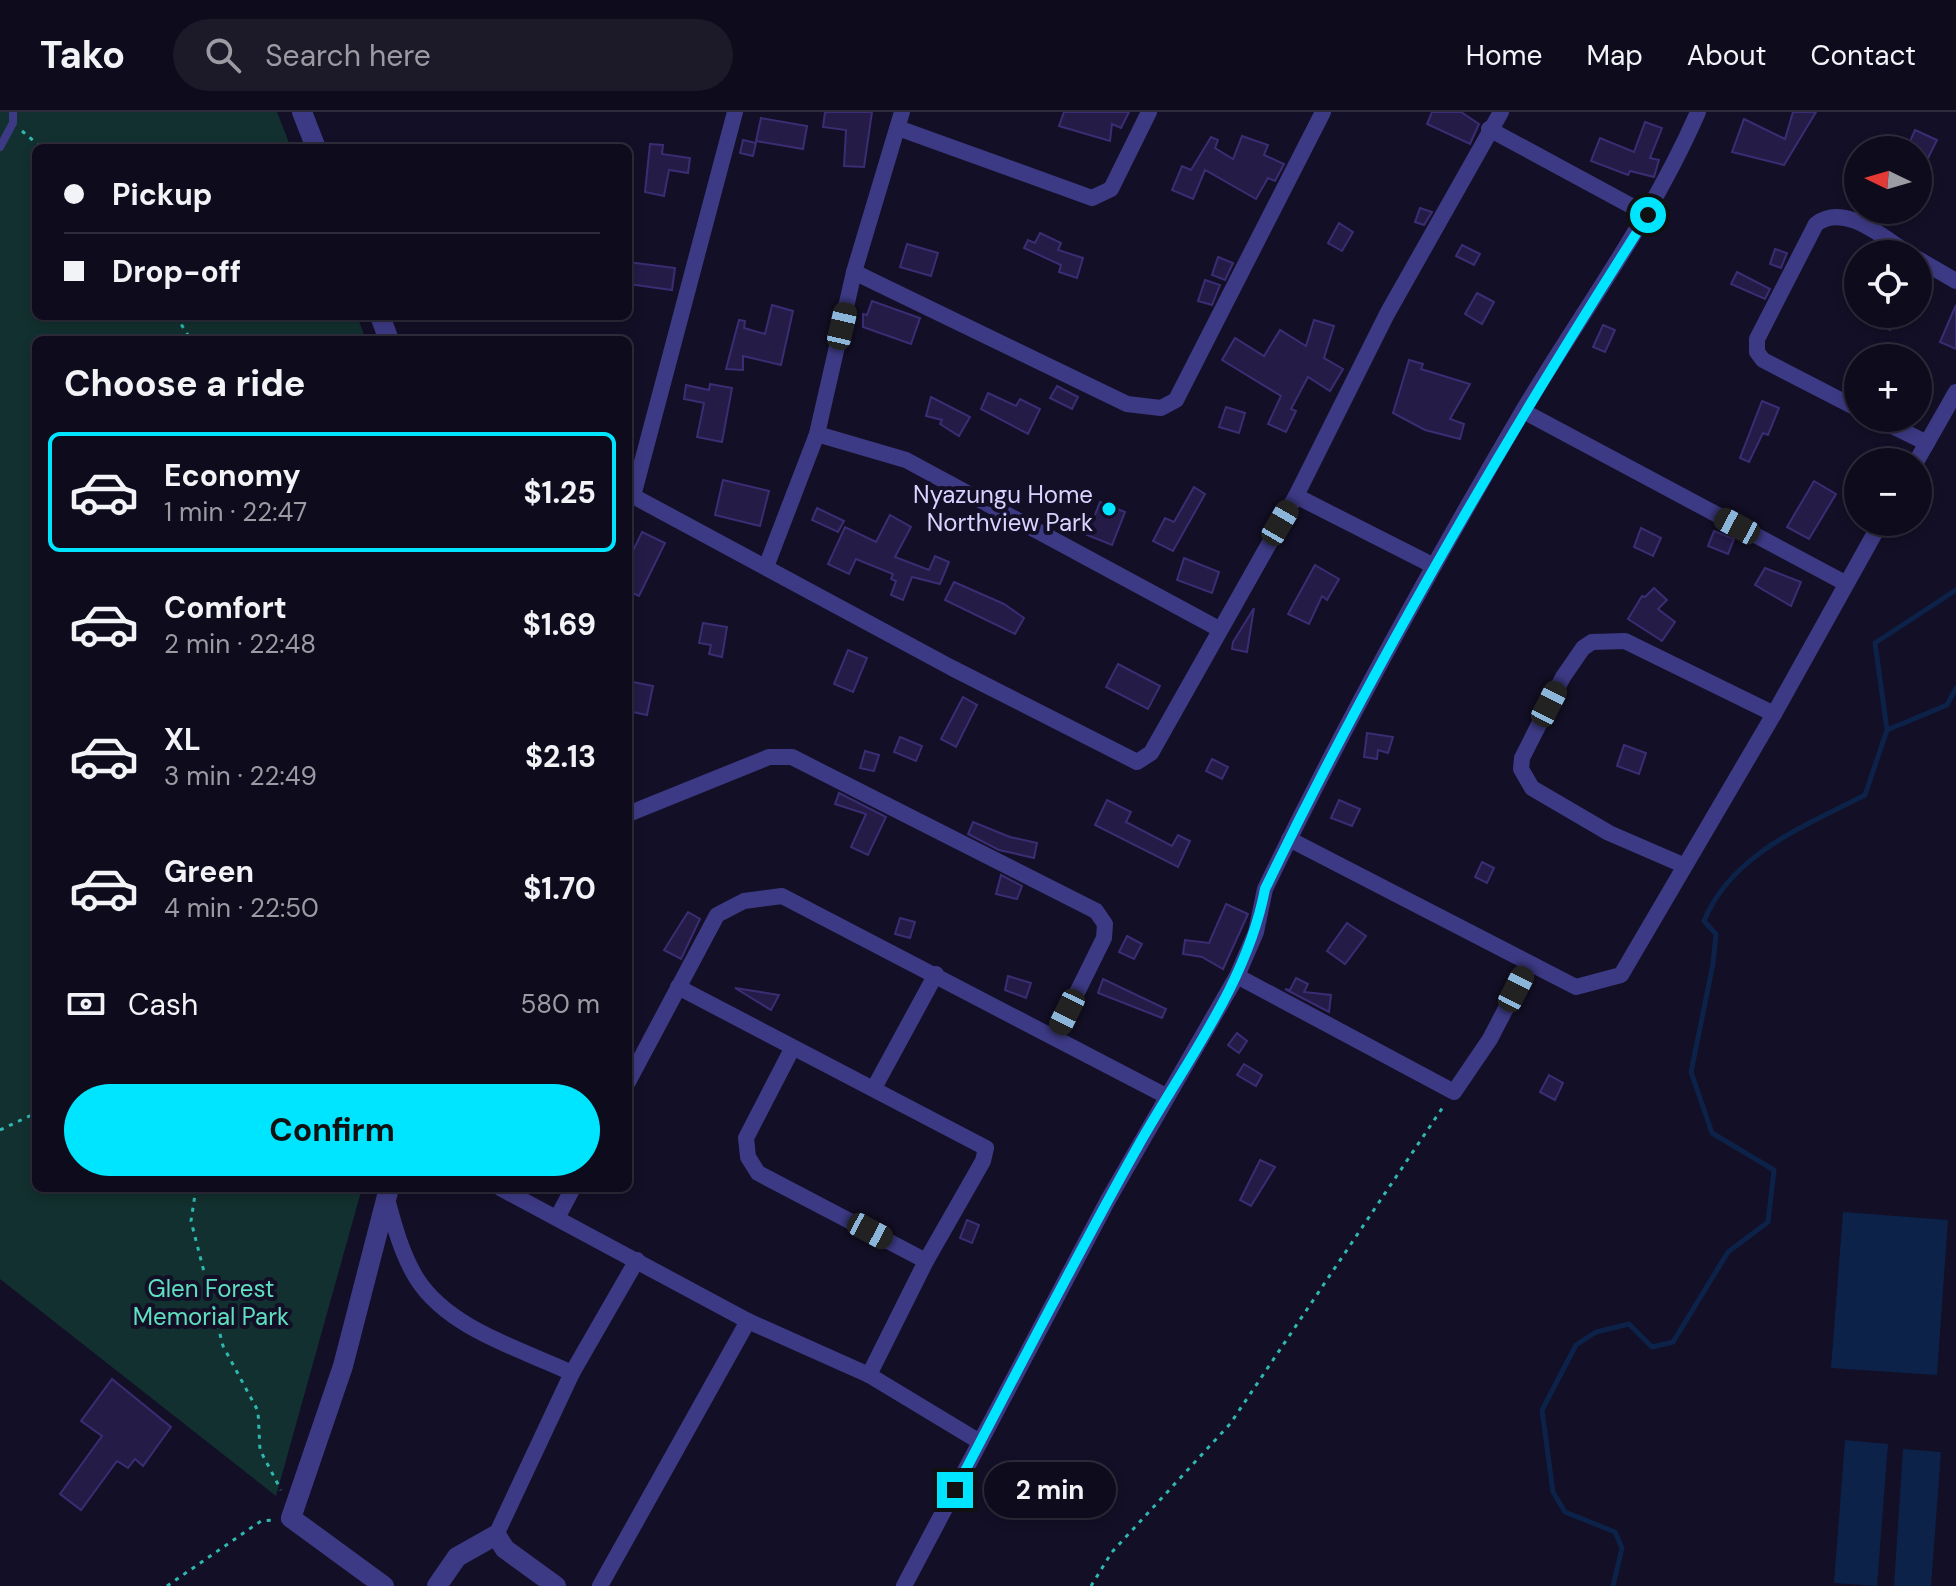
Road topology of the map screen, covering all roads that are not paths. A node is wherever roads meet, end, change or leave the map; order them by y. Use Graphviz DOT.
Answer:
graph roads {
  1 [pos="13,112"];
  2 [pos="302,112"];
  3 [pos="735,112"];
  4 [pos="1149,112"];
  5 [pos="1323,112"];
  6 [pos="1501,112"];
  7 [pos="1698,112"];
  8 [pos="900,120"];
  9 [pos="1489,129"];
  10 [pos="314,144"];
  11 [pos="0,147"];
  12 [pos="1648,215"];
  13 [pos="1886,240"];
  14 [pos="1932,267"];
  15 [pos="854,272"];
  16 [pos="1956,281"];
  17 [pos="1956,392"];
  18 [pos="1844,402"];
  19 [pos="1523,411"];
  20 [pos="1905,432"];
  21 [pos="817,434"];
  22 [pos="1927,443"];
  23 [pos="1924,448"];
  24 [pos="1296,496"];
  25 [pos="1873,536"];
  26 [pos="1434,566"];
  27 [pos="766,567"];
  28 [pos="1845,583"];
  29 [pos="1219,629"];
  30 [pos="1774,714"];
  31 [pos="632,812"];
  32 [pos="1289,839"];
  33 [pos="1683,865"];
  34 [pos="1529,964"];
  35 [pos="936,974"];
  36 [pos="1237,976"];
  37 [pos="678,987"];
  38 [pos="1055,1037"];
  39 [pos="792,1049"];
  40 [pos="632,1074"];
  41 [pos="874,1088"];
  42 [pos="1166,1096"];
  43 [pos="508,1192"];
  44 [pos="571,1192"];
  45 [pos="388,1193"];
  46 [pos="557,1218"];
  47 [pos="637,1260"];
  48 [pos="926,1261"];
  49 [pos="748,1321"];
  50 [pos="572,1373"];
  51 [pos="869,1375"];
  52 [pos="980,1442"];
  53 [pos="496,1535"];
  54 [pos="384,1586"];
  55 [pos="437,1586"];
  56 [pos="556,1586"];
  57 [pos="600,1586"];
  58 [pos="904,1586"];
  1 -- 11 [label="lane"];
  2 -- 10 [label="street"];
  3 -- 27 [label="street"];
  4 -- 8 [label="street"];
  5 -- 15 [label="street"];
  6 -- 9 [label="street"];
  7 -- 12 [label="street"];
  8 -- 15 [label="street"];
  9 -- 12 [label="street"];
  9 -- 24 [label="street"];
  12 -- 19 [label="street"];
  13 -- 18 [label="street"];
  14 -- 16 [label="street"];
  15 -- 21 [label="street"];
  17 -- 22 [label="street"];
  19 -- 26 [label="street"];
  19 -- 28 [label="street"];
  20 -- 22 [label="street"];
  21 -- 27 [label="street"];
  21 -- 29 [label="street"];
  22 -- 23 [label="street"];
  24 -- 26 [label="street"];
  24 -- 29 [label="street"];
  25 -- 28 [label="street"];
  26 -- 32 [label="street"];
  27 -- 29 [label="street"];
  28 -- 30 [label="street"];
  30 -- 33 [label="street"];
  30 -- 33 [label="street"];
  31 -- 38 [label="street"];
  32 -- 34 [label="street"];
  32 -- 36 [label="street"];
  33 -- 34 [label="street"];
  34 -- 36 [label="street"];
  35 -- 37 [label="street"];
  35 -- 38 [label="street"];
  35 -- 41 [label="street"];
  36 -- 42 [label="street"];
  37 -- 39 [label="street"];
  37 -- 40 [label="street"];
  38 -- 42 [label="street"];
  39 -- 41 [label="street"];
  39 -- 48 [label="street"];
  41 -- 48 [label="street"];
  42 -- 52 [label="street"];
  43 -- 46 [label="street"];
  44 -- 46 [label="street"];
  45 -- 50 [label="street"];
  45 -- 54 [label="street"];
  46 -- 47 [label="street"];
  47 -- 49 [label="street"];
  47 -- 50 [label="street"];
  48 -- 51 [label="street"];
  49 -- 51 [label="street"];
  49 -- 57 [label="street"];
  50 -- 53 [label="street"];
  51 -- 52 [label="street"];
  52 -- 58 [label="street"];
  53 -- 55 [label="street"];
  53 -- 56 [label="street"];
}
